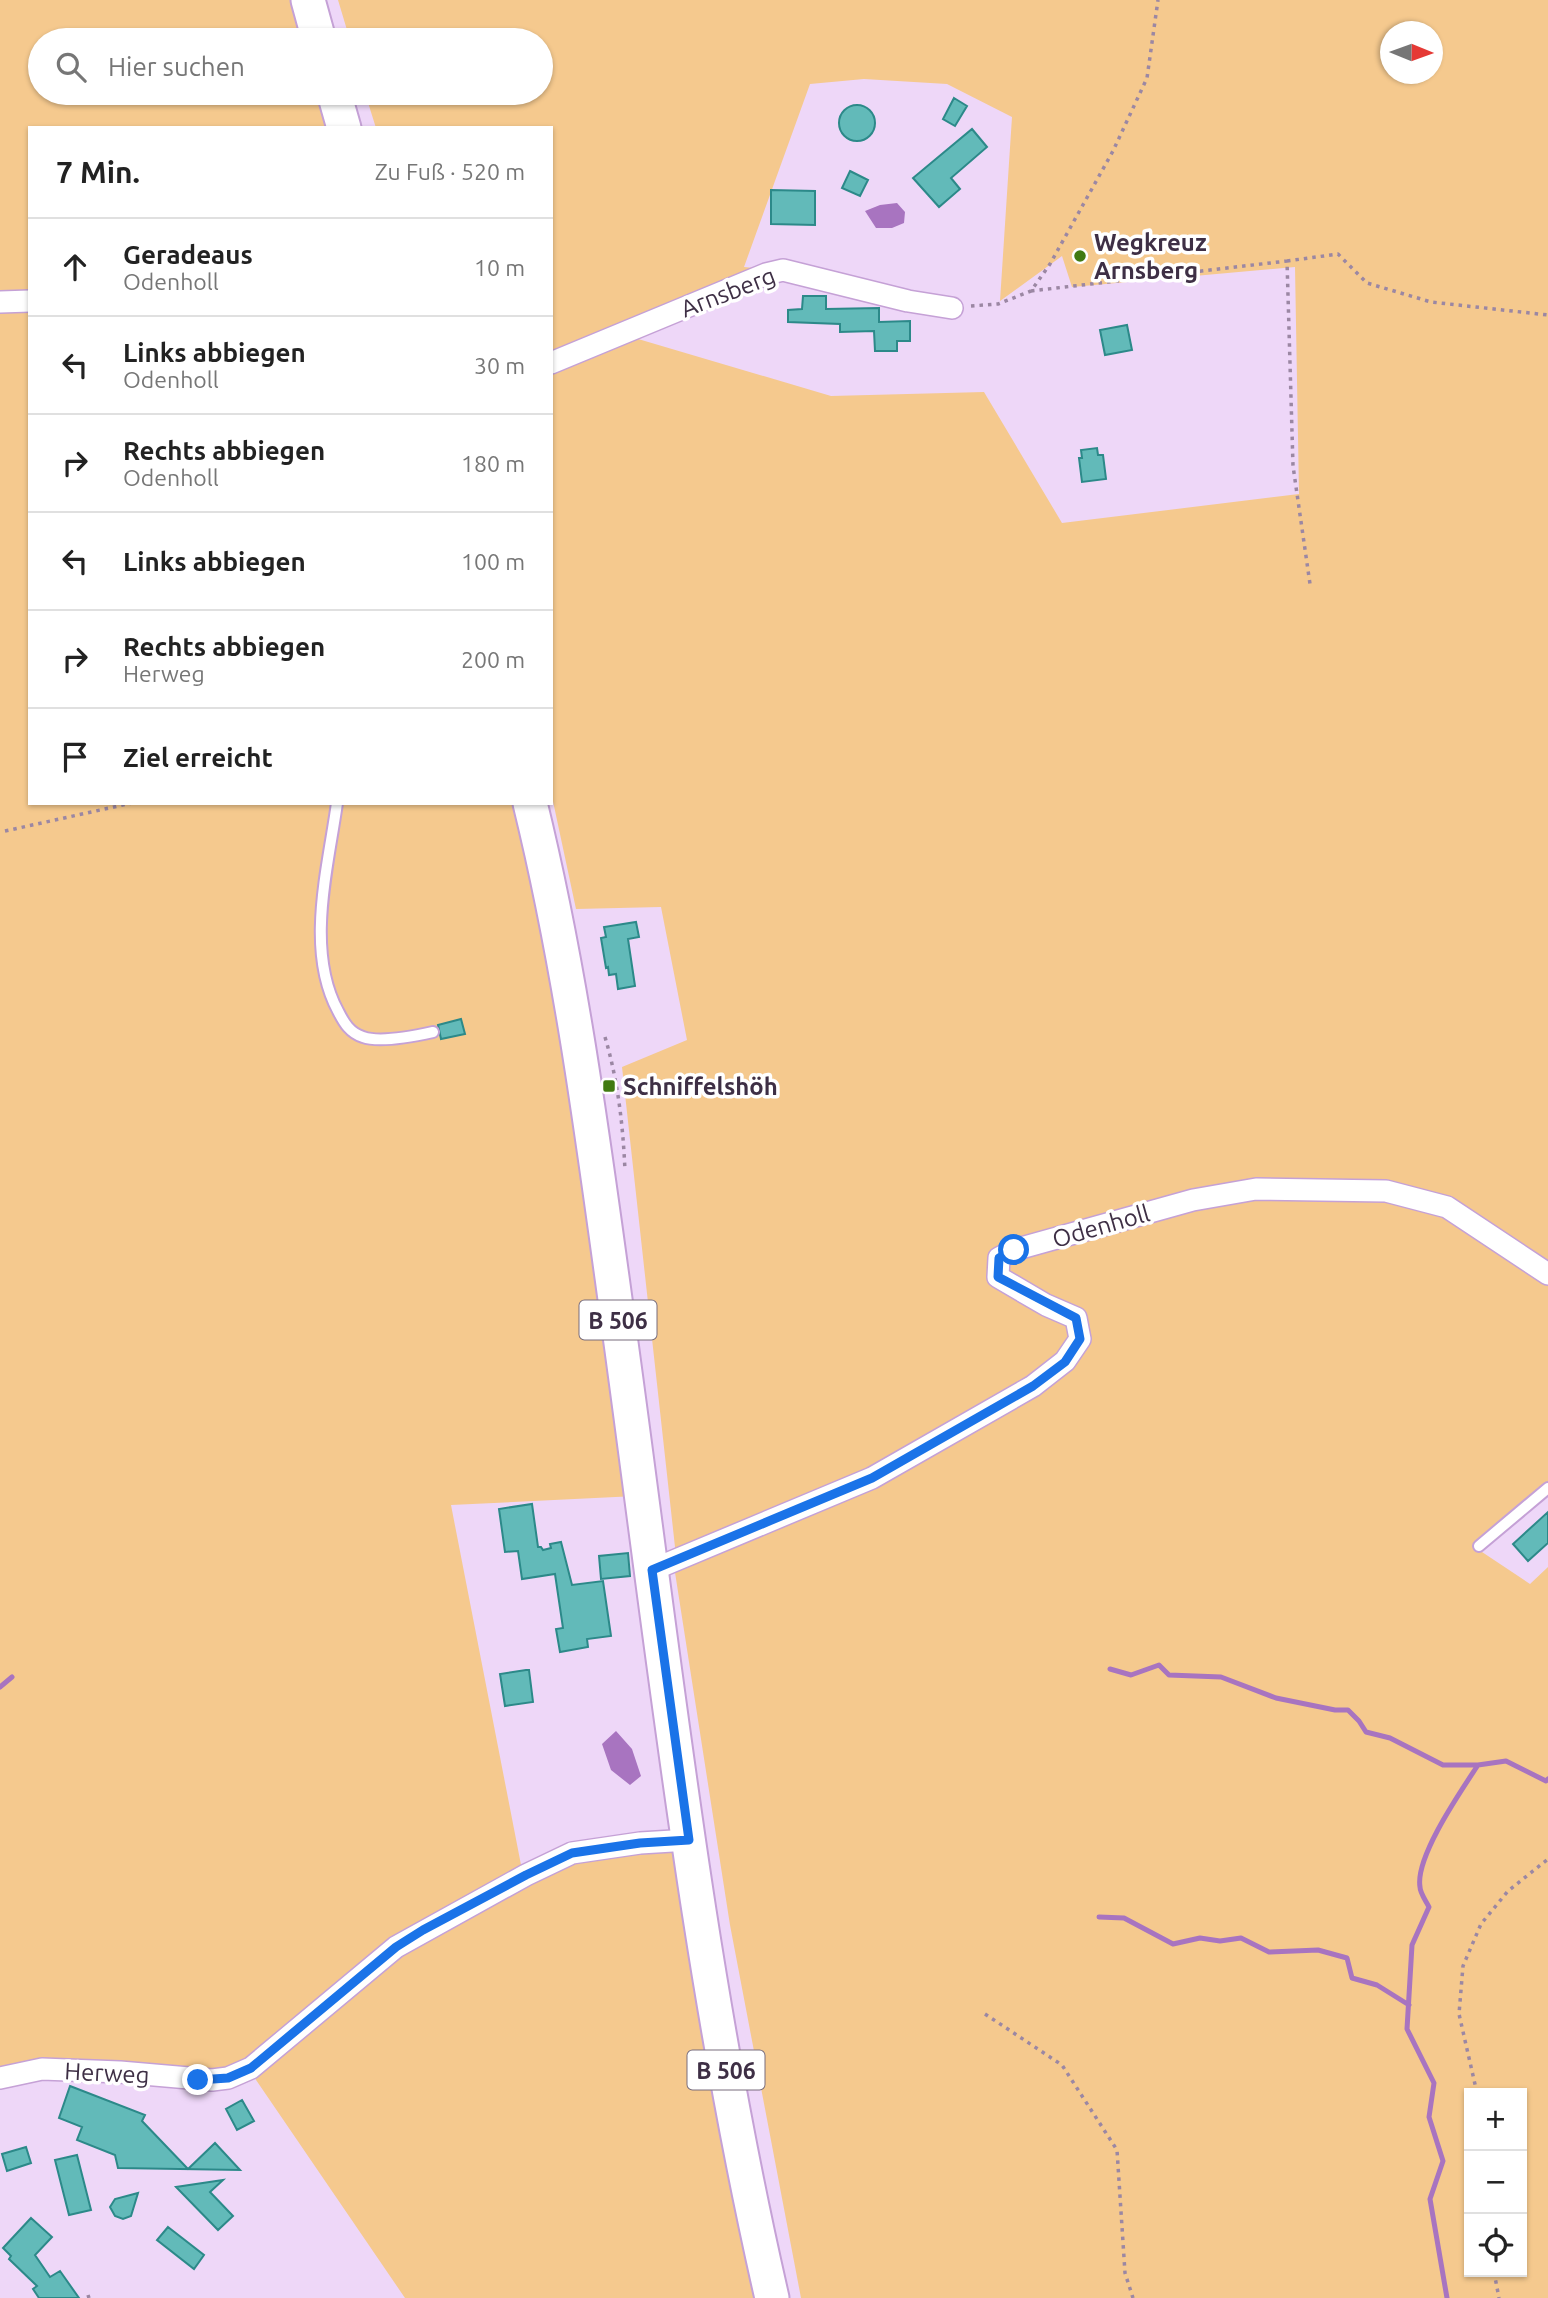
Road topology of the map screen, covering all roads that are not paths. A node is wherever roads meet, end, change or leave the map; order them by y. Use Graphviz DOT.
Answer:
graph roads {
  1 [pos="308,0"];
  2 [pos="316,28"];
  3 [pos="337,105"];
  4 [pos="343,126"];
  5 [pos="0,302"];
  6 [pos="28,302"];
  7 [pos="952,308"];
  8 [pos="553,362"];
  9 [pos="337,805"];
  10 [pos="530,805"];
  11 [pos="433,1032"];
  12 [pos="1548,1274"];
  13 [pos="1548,1488"];
  14 [pos="1479,1546"];
  15 [pos="652,1570"];
  16 [pos="689,1840"];
  17 [pos="0,2078"];
  18 [pos="772,2298"];
  1 -- 2 [label="main road"];
  3 -- 4 [label="main road"];
  5 -- 6 [label="street"];
  7 -- 8 [label="street, Arnsberg"];
  9 -- 11 [label="lane"];
  10 -- 15 [label="main road, B 506"];
  12 -- 15 [label="street, Odenholl"];
  13 -- 14 [label="lane"];
  15 -- 16 [label="main road, B 506"];
  16 -- 17 [label="street, Herweg"];
  16 -- 18 [label="main road, B 506"];
}
